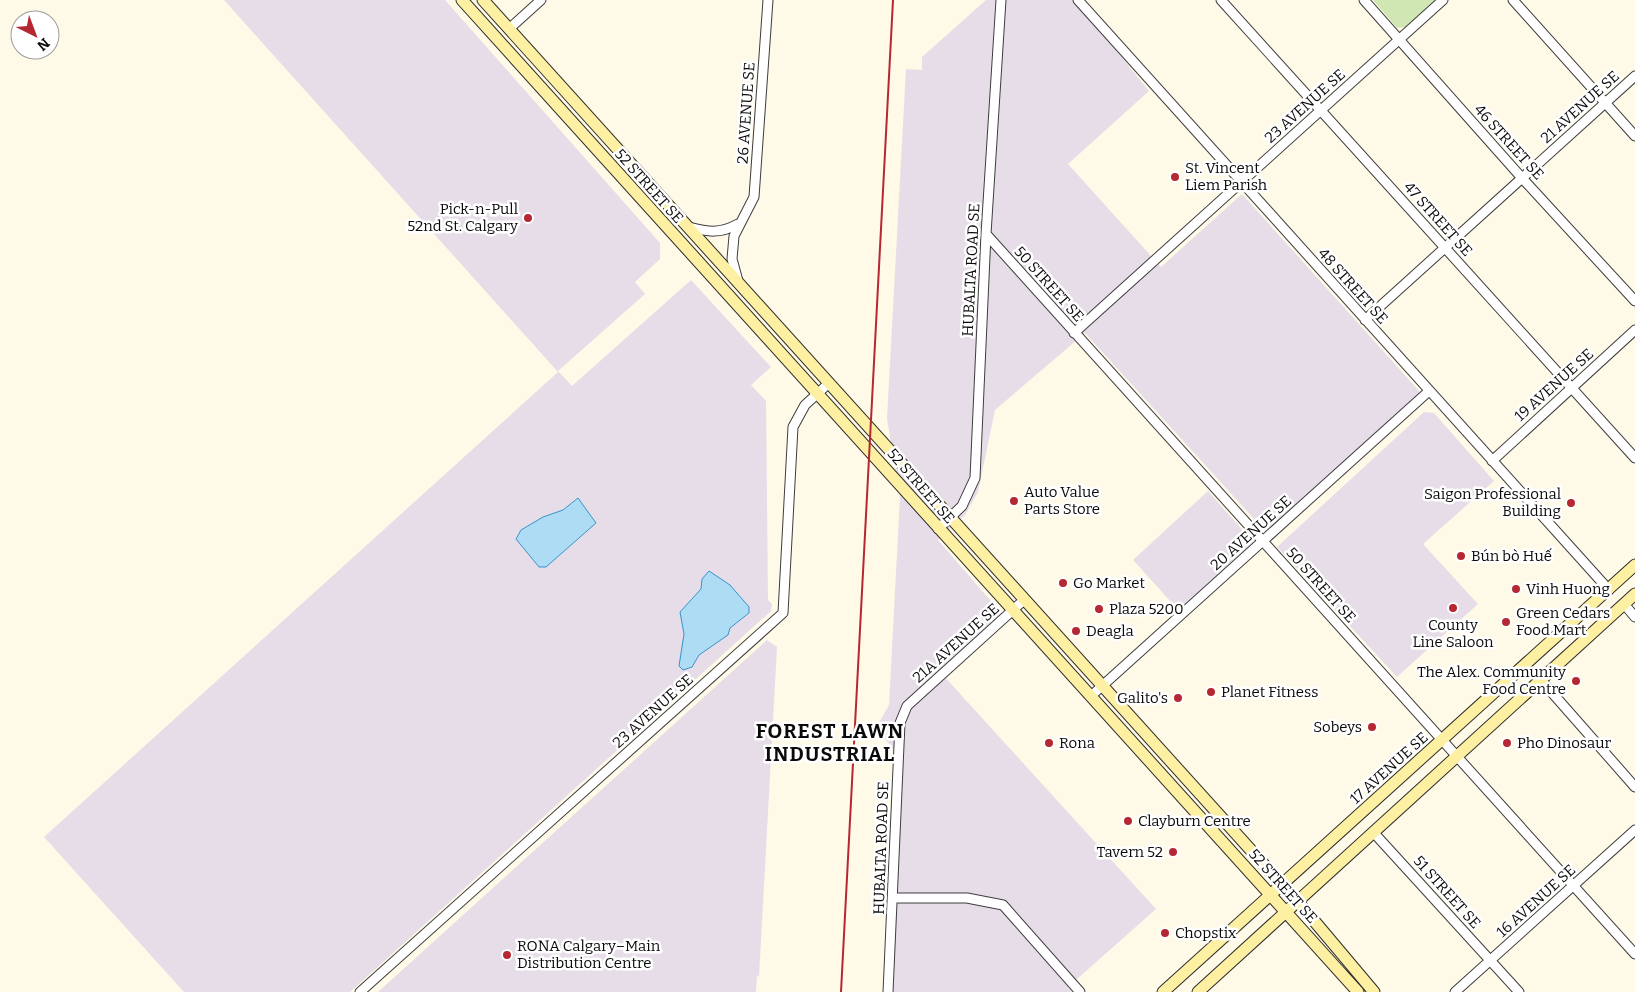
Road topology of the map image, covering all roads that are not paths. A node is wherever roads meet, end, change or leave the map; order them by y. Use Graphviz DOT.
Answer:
graph roads {
  1 [pos="462,0"];
  2 [pos="483,0"];
  3 [pos="541,0"];
  4 [pos="768,0"];
  5 [pos="1001,0"];
  6 [pos="1078,0"];
  7 [pos="1220,0"];
  8 [pos="1364,0"];
  9 [pos="1443,0"];
  10 [pos="1513,0"];
  11 [pos="509,29"];
  12 [pos="1400,40"];
  13 [pos="1635,76"];
  14 [pos="1605,102"];
  15 [pos="1320,111"];
  16 [pos="1635,136"];
  17 [pos="1522,178"];
  18 [pos="1241,182"];
  19 [pos="738,224"];
  20 [pos="688,227"];
  21 [pos="986,234"];
  22 [pos="1446,247"];
  23 [pos="739,283"];
  24 [pos="1635,301"];
  25 [pos="1365,320"];
  26 [pos="1635,330"];
  27 [pos="1074,333"];
  28 [pos="829,383"];
  29 [pos="1572,388"];
  30 [pos="1429,391"];
  31 [pos="817,394"];
  32 [pos="1635,458"];
  33 [pos="1492,461"];
  34 [pos="950,518"];
  35 [pos="938,529"];
  36 [pos="1263,540"];
  37 [pos="1635,566"];
  38 [pos="1609,590"];
  39 [pos="1635,594"];
  40 [pos="1024,600"];
  41 [pos="1624,604"];
  42 [pos="1012,611"];
  43 [pos="1635,616"];
  44 [pos="1540,679"];
  45 [pos="1102,686"];
  46 [pos="1091,696"];
  47 [pos="907,706"];
  48 [pos="1443,740"];
  49 [pos="1458,757"];
  50 [pos="1635,786"];
  51 [pos="1635,830"];
  52 [pos="1374,833"];
  53 [pos="1282,885"];
  54 [pos="1573,886"];
  55 [pos="1271,895"];
  56 [pos="894,898"];
  57 [pos="1297,902"];
  58 [pos="1286,912"];
  59 [pos="1635,954"];
  60 [pos="1490,960"];
  61 [pos="360,992"];
  62 [pos="888,992"];
  63 [pos="1080,992"];
  64 [pos="1163,992"];
  65 [pos="1198,992"];
  66 [pos="1358,992"];
  67 [pos="1374,992"];
  68 [pos="1455,992"];
  69 [pos="1519,992"];
  1 -- 31 [label="main road, 52 STREET SE"];
  2 -- 11 [label="main road, 52 STREET SE"];
  3 -- 11 [label="street"];
  4 -- 19 [label="street, 26 AVENUE SE"];
  5 -- 21 [label="street, HUBALTA ROAD SE"];
  6 -- 18 [label="street, 48 STREET SE"];
  7 -- 15 [label="street, 47 STREET SE"];
  8 -- 12 [label="street, 46 STREET SE"];
  9 -- 12 [label="street, 23 AVENUE SE"];
  10 -- 14 [label="street"];
  11 -- 20 [label="main road, 52 STREET SE"];
  12 -- 15 [label="street, 23 AVENUE SE"];
  12 -- 17 [label="street, 46 STREET SE"];
  13 -- 14 [label="street, 21 AVENUE SE"];
  14 -- 16 [label="street"];
  14 -- 17 [label="street, 21 AVENUE SE"];
  15 -- 18 [label="street, 23 AVENUE SE"];
  15 -- 22 [label="street, 47 STREET SE"];
  17 -- 22 [label="street, 21 AVENUE SE"];
  17 -- 24 [label="street, 46 STREET SE"];
  18 -- 25 [label="street, 48 STREET SE"];
  18 -- 27 [label="street, 23 AVENUE SE"];
  19 -- 20 [label="street"];
  19 -- 23 [label="street, 26 AVENUE SE"];
  20 -- 23 [label="main road, 52 STREET SE"];
  21 -- 27 [label="street, 50 STREET SE"];
  21 -- 34 [label="street, HUBALTA ROAD SE"];
  22 -- 25 [label="street, 21 AVENUE SE"];
  22 -- 29 [label="street, 47 STREET SE"];
  23 -- 28 [label="main road, 52 STREET SE"];
  25 -- 30 [label="street, 48 STREET SE"];
  26 -- 29 [label="street, 19 AVENUE SE"];
  27 -- 36 [label="street, 50 STREET SE"];
  28 -- 31 [label="street, 23 AVENUE SE"];
  28 -- 34 [label="main road, 52 STREET SE"];
  29 -- 32 [label="street, 47 STREET SE"];
  29 -- 33 [label="street, 19 AVENUE SE"];
  30 -- 33 [label="street, 48 STREET SE"];
  30 -- 36 [label="street, 20 AVENUE SE"];
  31 -- 35 [label="main road, 52 STREET SE"];
  31 -- 61 [label="street, 23 AVENUE SE"];
  33 -- 38 [label="street, 48 STREET SE"];
  34 -- 35 [label="street, HUBALTA ROAD SE"];
  34 -- 40 [label="main road, 52 STREET SE"];
  35 -- 42 [label="main road, 52 STREET SE"];
  36 -- 45 [label="street, 20 AVENUE SE"];
  36 -- 48 [label="street, 50 STREET SE"];
  37 -- 38 [label="main road, 17 AVENUE SE"];
  38 -- 48 [label="main road, 17 AVENUE SE"];
  39 -- 41 [label="main road"];
  40 -- 42 [label="street, 21A AVENUE SE"];
  40 -- 45 [label="main road, 52 STREET SE"];
  41 -- 43 [label="street"];
  41 -- 44 [label="main road"];
  42 -- 46 [label="main road, 52 STREET SE"];
  42 -- 47 [label="street, 21A AVENUE SE"];
  44 -- 49 [label="main road"];
  44 -- 50 [label="street"];
  45 -- 46 [label="street, 20 AVENUE SE"];
  45 -- 53 [label="main road, 52 STREET SE"];
  46 -- 55 [label="main road, 52 STREET SE"];
  47 -- 56 [label="street, HUBALTA ROAD SE"];
  48 -- 49 [label="street, 50 STREET SE"];
  48 -- 53 [label="main road, 17 AVENUE SE"];
  49 -- 52 [label="main road"];
  49 -- 54 [label="street, 50 STREET SE"];
  51 -- 54 [label="street, 16 AVENUE SE"];
  52 -- 57 [label="main road"];
  52 -- 60 [label="street, 51 STREET SE"];
  53 -- 55 [label="main road, 17 AVENUE SE"];
  53 -- 57 [label="main road, 52 STREET SE"];
  54 -- 59 [label="street, 50 STREET SE"];
  54 -- 60 [label="street, 16 AVENUE SE"];
  55 -- 58 [label="main road, 52 STREET SE"];
  55 -- 64 [label="main road, 17 AVENUE SE"];
  56 -- 62 [label="street, HUBALTA ROAD SE"];
  56 -- 63 [label="street"];
  57 -- 58 [label="main road"];
  57 -- 67 [label="main road, 52 STREET SE"];
  58 -- 65 [label="main road"];
  58 -- 66 [label="main road, 52 STREET SE"];
  60 -- 68 [label="street, 16 AVENUE SE"];
  60 -- 69 [label="street, 51 STREET SE"];
}
